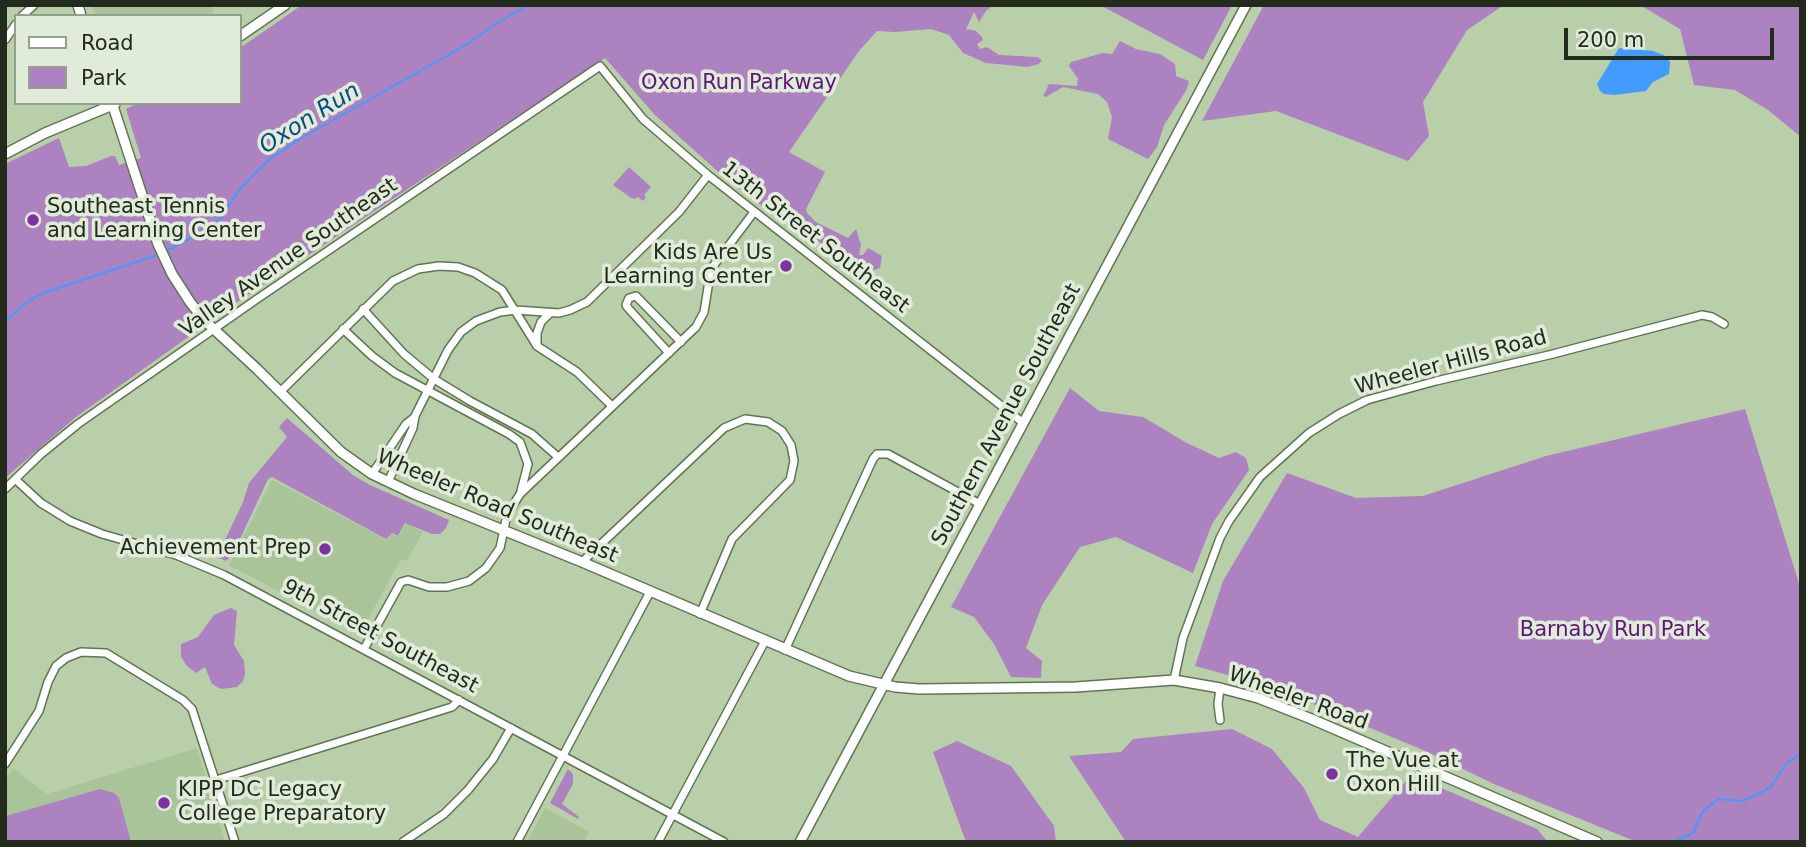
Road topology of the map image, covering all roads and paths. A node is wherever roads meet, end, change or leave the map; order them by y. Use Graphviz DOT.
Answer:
graph roads {
  1 [pos="285,5"];
  2 [pos="1246,5"];
  3 [pos="274,8"];
  4 [pos="242,34"];
  5 [pos="600,66"];
  6 [pos="112,105"];
  7 [pos="114,105"];
  8 [pos="5,154"];
  9 [pos="708,175"];
  10 [pos="754,212"];
  11 [pos="363,309"];
  12 [pos="516,310"];
  13 [pos="550,313"];
  14 [pos="1724,324"];
  15 [pos="343,329"];
  16 [pos="215,330"];
  17 [pos="681,342"];
  18 [pos="537,346"];
  19 [pos="669,353"];
  20 [pos="435,379"];
  21 [pos="280,392"];
  22 [pos="428,392"];
  23 [pos="471,402"];
  24 [pos="612,406"];
  25 [pos="468,413"];
  26 [pos="415,416"];
  27 [pos="1022,422"];
  28 [pos="530,433"];
  29 [pos="523,448"];
  30 [pos="558,457"];
  31 [pos="372,474"];
  32 [pos="15,479"];
  33 [pos="388,482"];
  34 [pos="5,489"];
  35 [pos="520,494"];
  36 [pos="980,504"];
  37 [pos="503,530"];
  38 [pos="582,562"];
  39 [pos="650,592"];
  40 [pos="700,614"];
  41 [pos="765,641"];
  42 [pos="365,649"];
  43 [pos="785,650"];
  44 [pos="1174,680"];
  45 [pos="884,685"];
  46 [pos="1220,688"];
  47 [pos="459,700"];
  48 [pos="1220,720"];
  49 [pos="511,728"];
  50 [pos="563,755"];
  51 [pos="5,764"];
  52 [pos="216,780"];
  53 [pos="673,814"];
  54 [pos="234,842"];
  55 [pos="403,842"];
  56 [pos="517,842"];
  57 [pos="658,842"];
  58 [pos="724,842"];
  59 [pos="800,842"];
  60 [pos="1597,842"];
  1 -- 3 [label="main road"];
  2 -- 27 [label="main road, Southern Avenue Southeast"];
  3 -- 4 [label="main road"];
  5 -- 9 [label="street, 13th Street Southeast"];
  5 -- 16 [label="street, Valley Avenue Southeast"];
  6 -- 8 [label="main road"];
  7 -- 16 [label="main road, Wheeler Road Southeast"];
  9 -- 10 [label="street, 13th Street Southeast"];
  9 -- 13 [label="street"];
  10 -- 17 [label="street"];
  10 -- 27 [label="street, 13th Street Southeast"];
  11 -- 12 [label="street"];
  11 -- 15 [label="street"];
  11 -- 20 [label="street"];
  12 -- 13 [label="street"];
  12 -- 18 [label="street"];
  12 -- 20 [label="street"];
  13 -- 18 [label="street"];
  14 -- 44 [label="street, Wheeler Hills Road"];
  15 -- 21 [label="street"];
  15 -- 22 [label="street"];
  16 -- 21 [label="main road, Wheeler Road Southeast"];
  16 -- 32 [label="street, Valley Avenue Southeast"];
  17 -- 19 [label="street"];
  17 -- 19 [label="street"];
  18 -- 24 [label="street"];
  19 -- 24 [label="street"];
  20 -- 22 [label="street"];
  20 -- 23 [label="street"];
  21 -- 31 [label="main road, Wheeler Road Southeast"];
  22 -- 25 [label="street"];
  22 -- 26 [label="street"];
  23 -- 25 [label="street"];
  23 -- 28 [label="street"];
  24 -- 30 [label="street"];
  25 -- 29 [label="street"];
  26 -- 31 [label="street"];
  26 -- 33 [label="street"];
  27 -- 36 [label="main road, Southern Avenue Southeast"];
  28 -- 29 [label="street"];
  28 -- 30 [label="street"];
  29 -- 35 [label="street"];
  30 -- 35 [label="street"];
  31 -- 33 [label="main road, Wheeler Road Southeast"];
  32 -- 34 [label="street, Valley Avenue Southeast"];
  32 -- 42 [label="street, 9th Street Southeast"];
  33 -- 37 [label="main road, Wheeler Road Southeast"];
  35 -- 37 [label="street"];
  36 -- 43 [label="street"];
  36 -- 45 [label="main road, Southern Avenue Southeast"];
  37 -- 38 [label="main road, Wheeler Road Southeast"];
  37 -- 42 [label="street"];
  38 -- 39 [label="main road, Wheeler Road Southeast"];
  38 -- 40 [label="street"];
  39 -- 40 [label="main road, Wheeler Road Southeast"];
  39 -- 50 [label="street"];
  40 -- 41 [label="main road, Wheeler Road Southeast"];
  41 -- 43 [label="main road, Wheeler Road Southeast"];
  41 -- 53 [label="street"];
  42 -- 47 [label="street, 9th Street Southeast"];
  43 -- 45 [label="main road, Wheeler Road Southeast"];
  44 -- 45 [label="main road, Wheeler Road"];
  44 -- 46 [label="main road, Wheeler Road"];
  45 -- 59 [label="main road, Southern Avenue Southeast"];
  46 -- 48 [label="street"];
  46 -- 60 [label="main road, Wheeler Road"];
  47 -- 49 [label="street, 9th Street Southeast"];
  47 -- 52 [label="street"];
  49 -- 50 [label="street, 9th Street Southeast"];
  49 -- 55 [label="street"];
  50 -- 53 [label="street, 9th Street Southeast"];
  50 -- 56 [label="street"];
  51 -- 52 [label="street"];
  52 -- 54 [label="street"];
  53 -- 57 [label="street"];
  53 -- 58 [label="street, 9th Street Southeast"];
}
